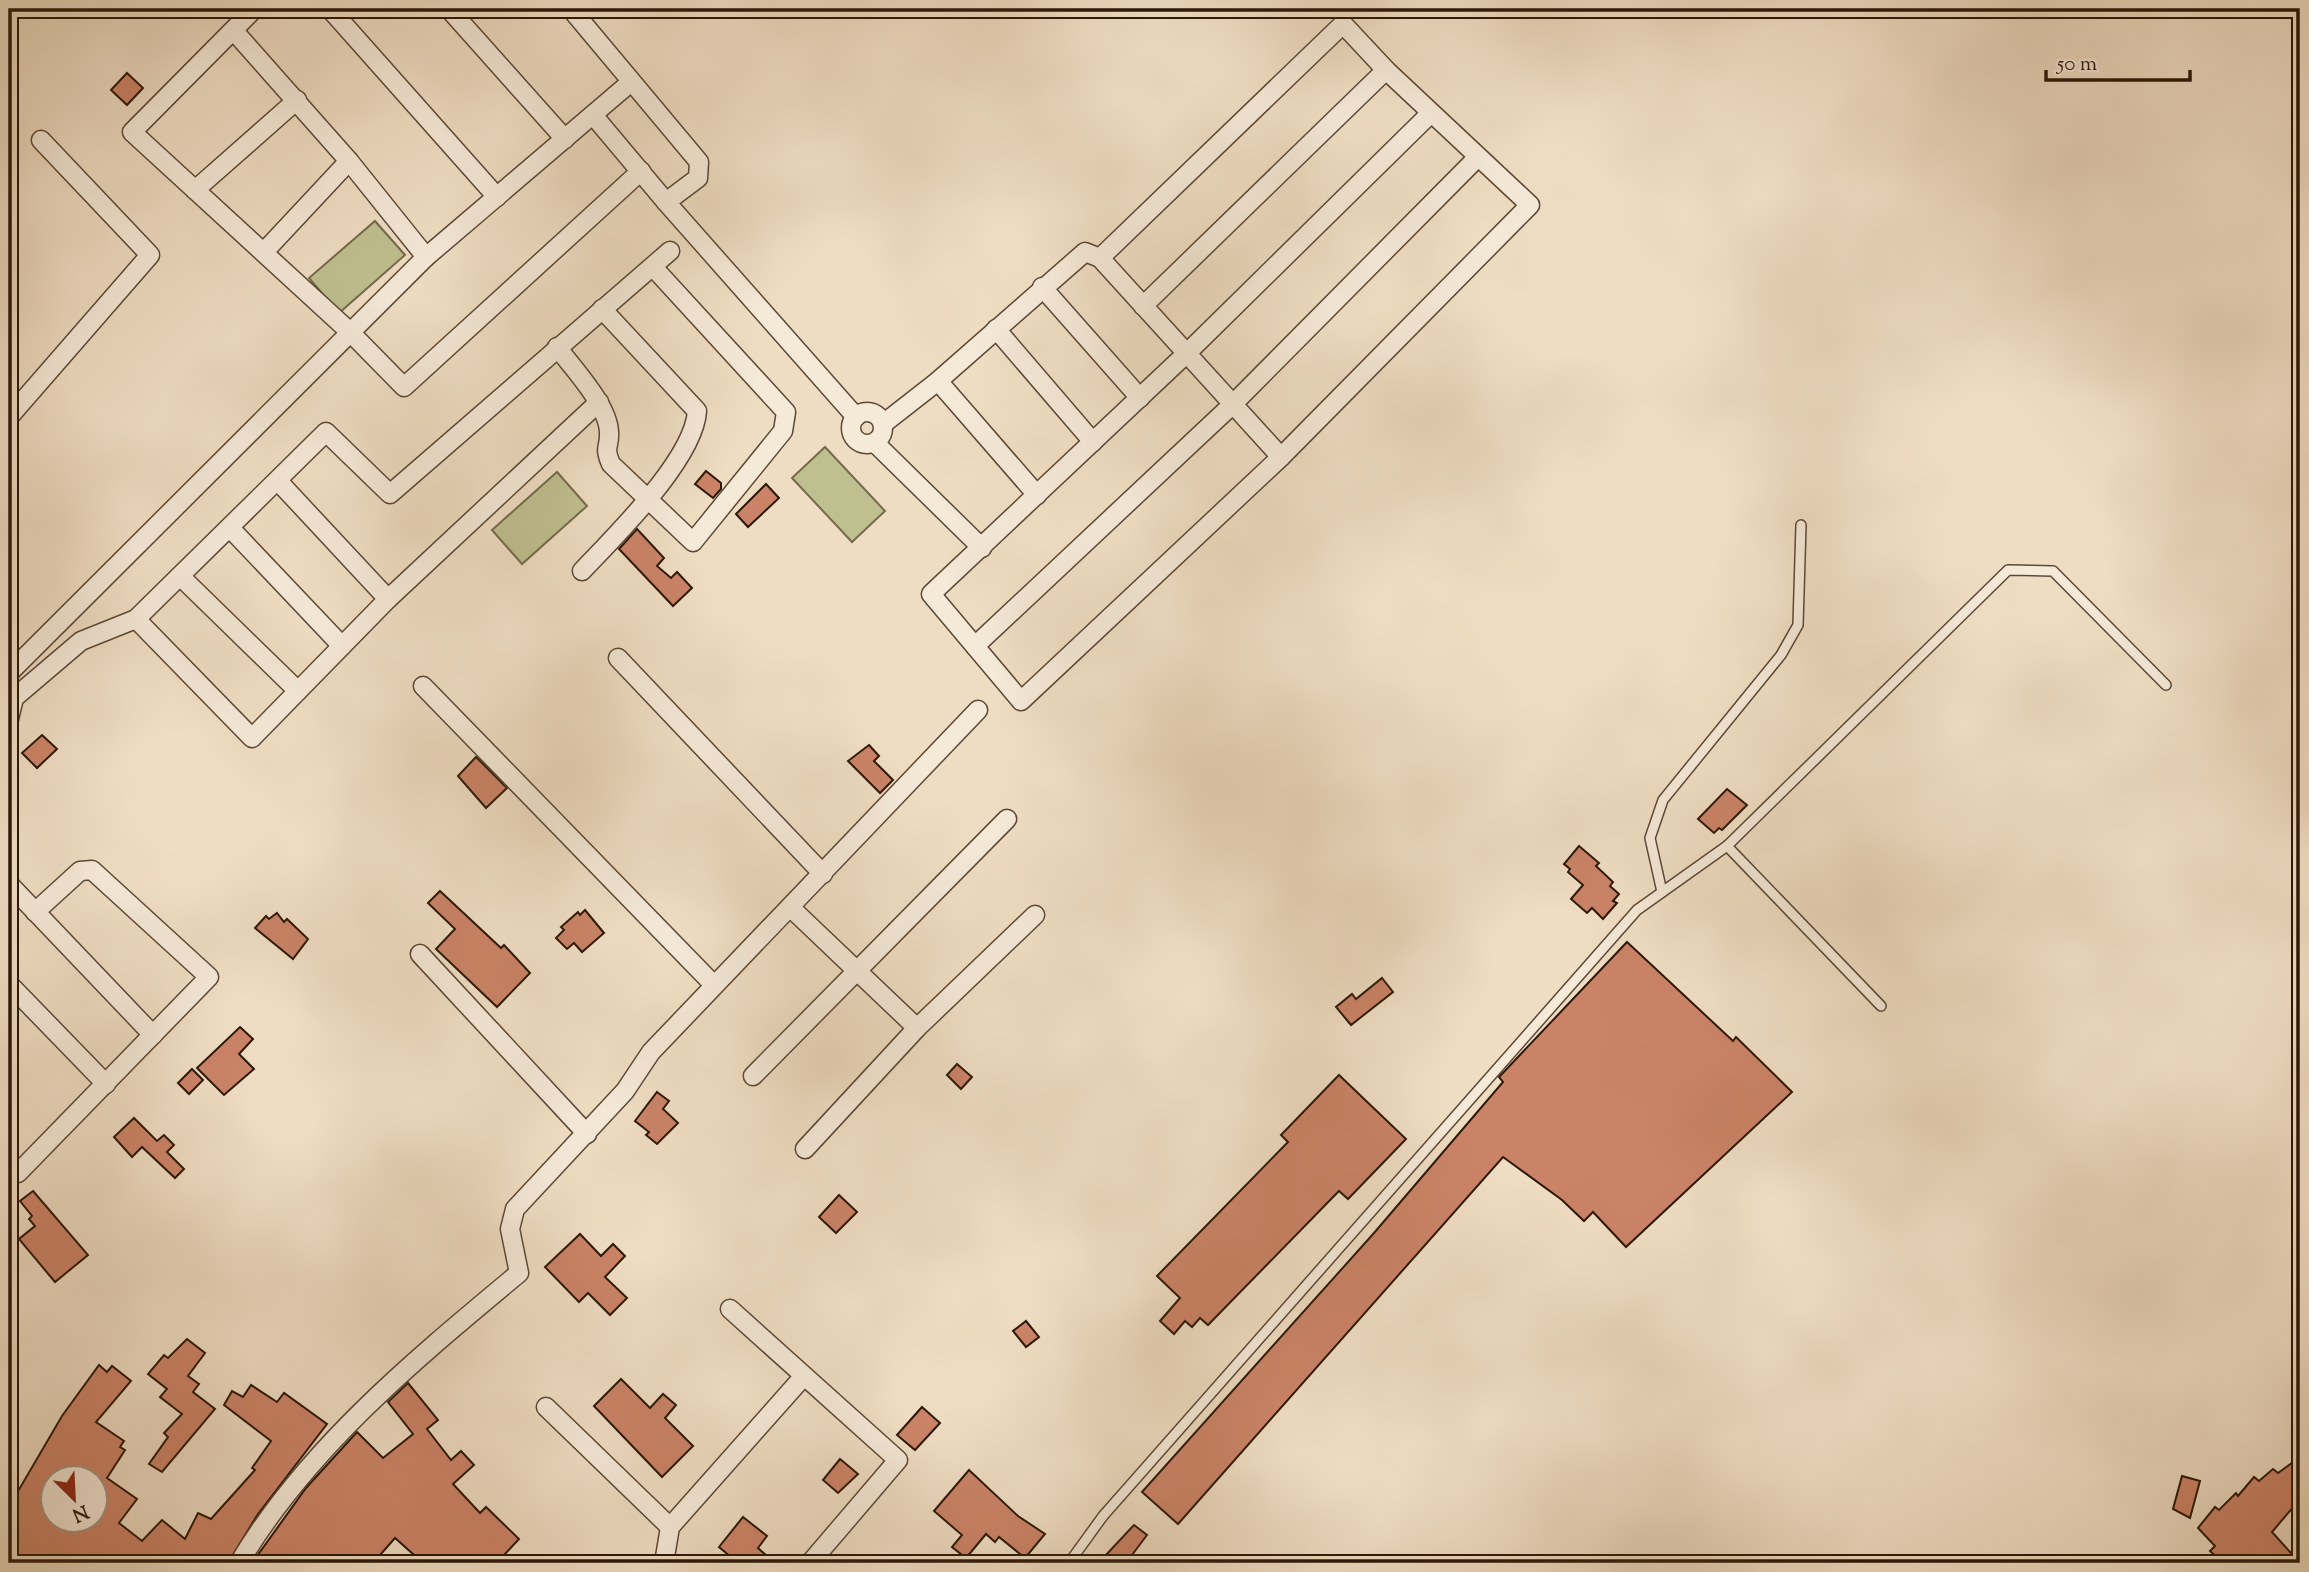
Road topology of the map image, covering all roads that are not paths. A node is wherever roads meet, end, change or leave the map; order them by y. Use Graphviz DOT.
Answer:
graph roads {
  1 [pos="254,9"];
  2 [pos="330,9"];
  3 [pos="449,9"];
  4 [pos="571,9"];
  5 [pos="234,31"];
  6 [pos="1386,70"];
  7 [pos="631,82"];
  8 [pos="297,100"];
  9 [pos="1431,113"];
  10 [pos="593,115"];
  11 [pos="565,139"];
  12 [pos="41,140"];
  13 [pos="1477,158"];
  14 [pos="349,161"];
  15 [pos="641,172"];
  16 [pos="195,190"];
  17 [pos="497,198"];
  18 [pos="666,202"];
  19 [pos="670,251"];
  20 [pos="264,253"];
  21 [pos="426,257"];
  22 [pos="1100,258"];
  23 [pos="653,267"];
  24 [pos="1042,287"];
  25 [pos="1143,306"];
  26 [pos="602,310"];
  27 [pos="996,329"];
  28 [pos="350,332"];
  29 [pos="557,347"];
  30 [pos="1188,353"];
  31 [pos="937,381"];
  32 [pos="1140,398"];
  33 [pos="599,402"];
  34 [pos="1233,404"];
  35 [pos="9,417"];
  36 [pos="856,417"];
  37 [pos="883,424"];
  38 [pos="1093,442"];
  39 [pos="875,443"];
  40 [pos="1281,457"];
  41 [pos="278,481"];
  42 [pos="1037,495"];
  43 [pos="649,498"];
  44 [pos="1801,525"];
  45 [pos="231,529"];
  46 [pos="982,548"];
  47 [pos="582,570"];
  48 [pos="180,576"];
  49 [pos="388,599"];
  50 [pos="136,619"];
  51 [pos="342,646"];
  52 [pos="975,646"];
  53 [pos="618,658"];
  54 [pos="9,673"];
  55 [pos="2166,685"];
  56 [pos="424,686"];
  57 [pos="298,691"];
  58 [pos="978,710"];
  59 [pos="9,719"];
  60 [pos="1007,819"];
  61 [pos="1727,846"];
  62 [pos="823,874"];
  63 [pos="9,884"];
  64 [pos="1662,892"];
  65 [pos="791,908"];
  66 [pos="35,912"];
  67 [pos="1035,915"];
  68 [pos="420,954"];
  69 [pos="857,971"];
  70 [pos="9,984"];
  71 [pos="713,984"];
  72 [pos="1881,1006"];
  73 [pos="917,1028"];
  74 [pos="153,1035"];
  75 [pos="753,1076"];
  76 [pos="106,1084"];
  77 [pos="587,1134"];
  78 [pos="805,1149"];
  79 [pos="9,1165"];
  80 [pos="730,1309"];
  81 [pos="803,1377"];
  82 [pos="546,1407"];
  83 [pos="670,1527"];
  84 [pos="239,1563"];
  85 [pos="664,1563"];
  86 [pos="810,1563"];
  87 [pos="1069,1563"];
  1 -- 5 [label="street"];
  2 -- 17 [label="street"];
  3 -- 11 [label="street"];
  4 -- 7 [label="street"];
  5 -- 8 [label="street"];
  5 -- 16 [label="street"];
  6 -- 9 [label="street"];
  6 -- 22 [label="street"];
  6 -- 25 [label="street"];
  7 -- 10 [label="street"];
  7 -- 18 [label="street"];
  8 -- 14 [label="street"];
  8 -- 16 [label="street"];
  9 -- 13 [label="street"];
  9 -- 30 [label="street"];
  10 -- 11 [label="street"];
  10 -- 15 [label="street"];
  11 -- 17 [label="street"];
  12 -- 35 [label="street"];
  13 -- 34 [label="street"];
  13 -- 40 [label="street"];
  14 -- 20 [label="street"];
  14 -- 21 [label="street"];
  15 -- 18 [label="street"];
  15 -- 28 [label="street"];
  16 -- 20 [label="street"];
  17 -- 21 [label="street"];
  18 -- 36 [label="street"];
  19 -- 23 [label="street"];
  20 -- 28 [label="street"];
  21 -- 28 [label="street"];
  22 -- 24 [label="street"];
  22 -- 25 [label="street"];
  23 -- 26 [label="street"];
  23 -- 43 [label="street"];
  24 -- 27 [label="street"];
  24 -- 32 [label="street"];
  25 -- 30 [label="street"];
  26 -- 29 [label="street"];
  26 -- 43 [label="street"];
  27 -- 31 [label="street"];
  27 -- 38 [label="street"];
  28 -- 54 [label="street"];
  29 -- 33 [label="street"];
  29 -- 41 [label="street"];
  30 -- 32 [label="street"];
  30 -- 34 [label="street"];
  31 -- 37 [label="street"];
  31 -- 42 [label="street"];
  32 -- 38 [label="street"];
  33 -- 43 [label="street"];
  33 -- 49 [label="street"];
  34 -- 40 [label="street"];
  34 -- 52 [label="street"];
  36 -- 37 [label="street"];
  36 -- 39 [label="street"];
  37 -- 39 [label="street"];
  38 -- 42 [label="street"];
  39 -- 46 [label="street"];
  40 -- 52 [label="street"];
  41 -- 45 [label="street"];
  41 -- 49 [label="street"];
  42 -- 46 [label="street"];
  43 -- 47 [label="street"];
  44 -- 64 [label="lane"];
  45 -- 48 [label="street"];
  45 -- 51 [label="street"];
  46 -- 52 [label="street"];
  48 -- 50 [label="street"];
  48 -- 57 [label="street"];
  49 -- 51 [label="street"];
  50 -- 57 [label="street"];
  50 -- 59 [label="street"];
  51 -- 57 [label="street"];
  53 -- 62 [label="street"];
  55 -- 61 [label="lane"];
  56 -- 71 [label="street"];
  58 -- 62 [label="street"];
  60 -- 69 [label="street"];
  61 -- 64 [label="lane"];
  61 -- 72 [label="lane"];
  62 -- 65 [label="street"];
  63 -- 66 [label="street"];
  64 -- 87 [label="lane"];
  65 -- 69 [label="street"];
  65 -- 71 [label="street"];
  66 -- 74 [label="street"];
  66 -- 74 [label="street"];
  67 -- 73 [label="street"];
  68 -- 77 [label="street"];
  69 -- 73 [label="street"];
  69 -- 75 [label="street"];
  70 -- 76 [label="street"];
  71 -- 77 [label="street"];
  73 -- 78 [label="street"];
  74 -- 76 [label="street"];
  76 -- 79 [label="street"];
  77 -- 84 [label="street"];
  80 -- 81 [label="street"];
  81 -- 83 [label="street"];
  81 -- 86 [label="street"];
  82 -- 83 [label="street"];
  83 -- 85 [label="street"];
}
